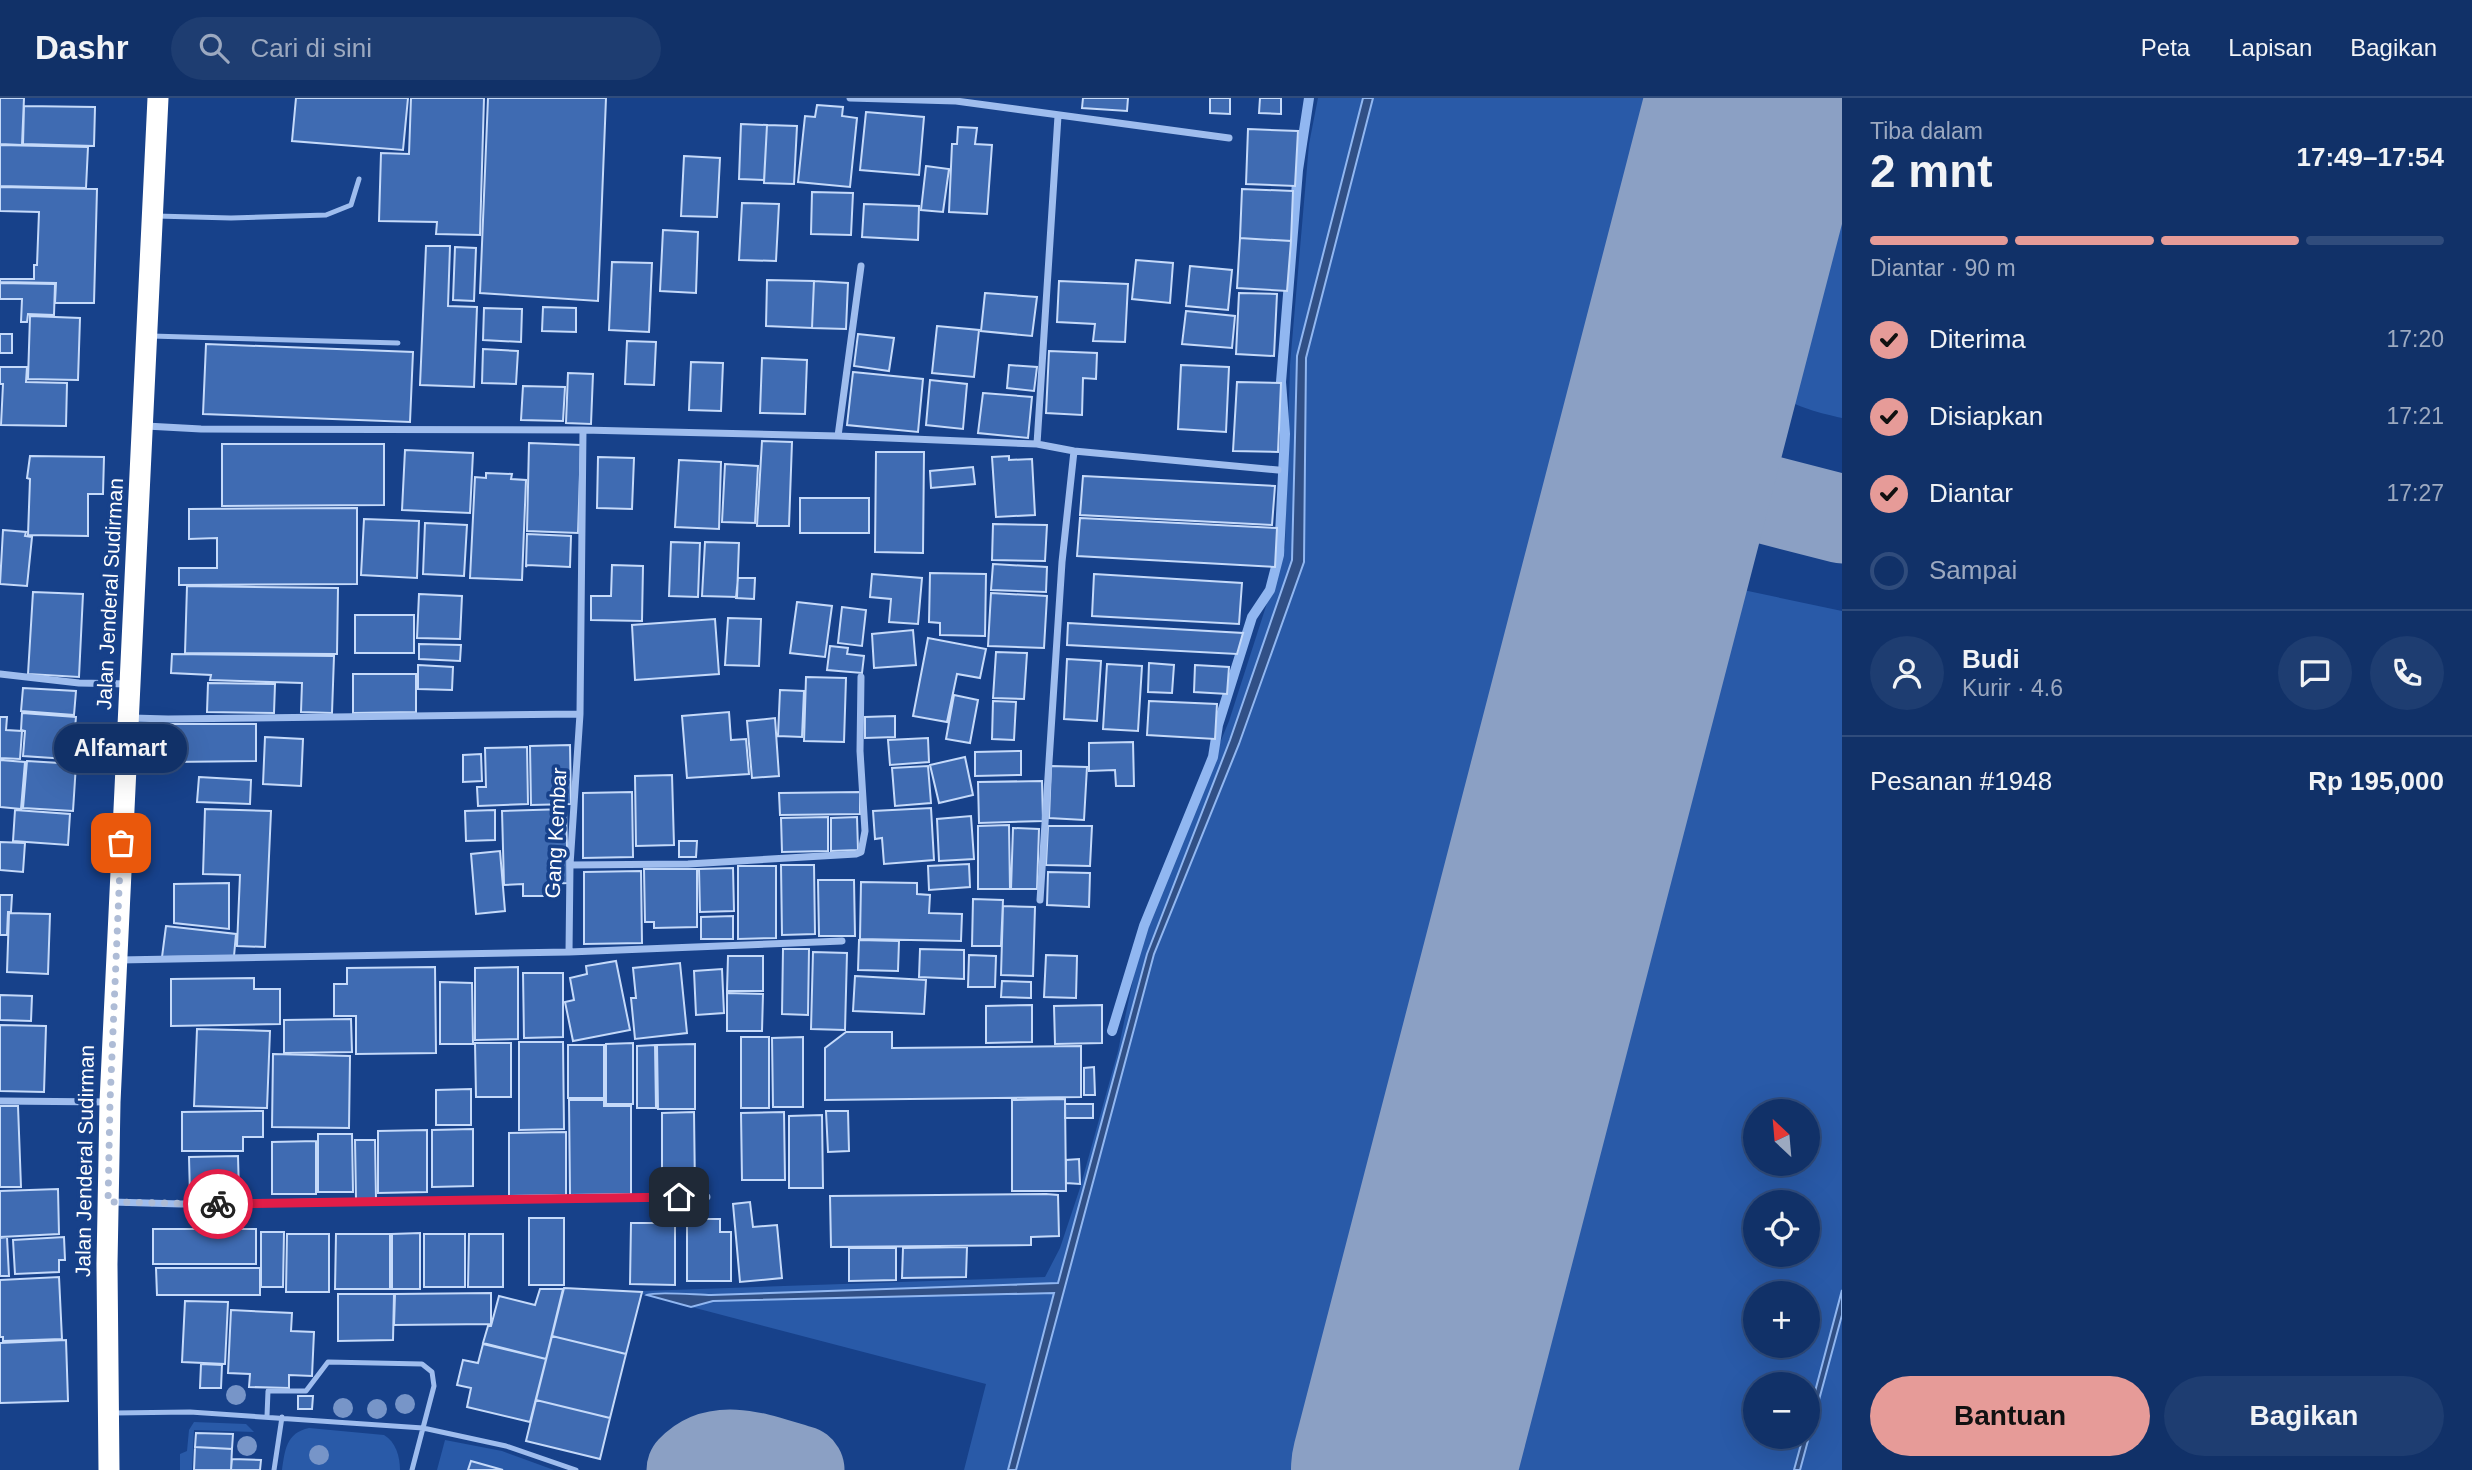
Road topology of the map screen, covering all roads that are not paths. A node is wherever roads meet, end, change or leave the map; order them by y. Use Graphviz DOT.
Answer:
graph roads {
  1 [pos="158,98"];
  2 [pos="850,98"];
  3 [pos="956,99"];
  4 [pos="1058,116"];
  5 [pos="1229,138"];
  6 [pos="359,179"];
  7 [pos="153,216"];
  8 [pos="861,266"];
  9 [pos="148,336"];
  10 [pos="398,343"];
  11 [pos="143,426"];
  12 [pos="583,430"];
  13 [pos="838,436"];
  14 [pos="1037,444"];
  15 [pos="1074,452"];
  16 [pos="1278,470"];
  17 [pos="0,674"];
  18 [pos="861,677"];
  19 [pos="130,684"];
  20 [pos="580,714"];
  21 [pos="128,717"];
  22 [pos="570,865"];
  23 [pos="1041,900"];
  24 [pos="842,941"];
  25 [pos="569,952"];
  26 [pos="116,960"];
  27 [pos="0,1101"];
  28 [pos="110,1102"];
  29 [pos="707,1197"];
  30 [pos="108,1202"];
  31 [pos="108,1413"];
  32 [pos="267,1416"];
  33 [pos="282,1417"];
  34 [pos="423,1428"];
  35 [pos="109,1470"];
  36 [pos="274,1470"];
  37 [pos="413,1470"];
  38 [pos="576,1470"];
  1 -- 7 [label="highway, Jalan Jenderal Sudirman"];
  2 -- 3 [label="street"];
  3 -- 4 [label="street"];
  4 -- 5 [label="street"];
  4 -- 14 [label="street"];
  6 -- 7 [label="lane"];
  7 -- 9 [label="highway, Jalan Jenderal Sudirman"];
  8 -- 13 [label="street"];
  9 -- 10 [label="lane"];
  9 -- 11 [label="highway, Jalan Jenderal Sudirman"];
  11 -- 12 [label="street"];
  11 -- 19 [label="highway, Jalan Jenderal Sudirman"];
  12 -- 13 [label="street"];
  12 -- 20 [label="street, Gang Kembar"];
  13 -- 14 [label="street"];
  14 -- 15 [label="street"];
  15 -- 16 [label="street"];
  15 -- 23 [label="street"];
  17 -- 19 [label="street"];
  18 -- 22 [label="street"];
  19 -- 21 [label="highway, Jalan Jenderal Sudirman"];
  20 -- 21 [label="street"];
  20 -- 22 [label="street, Gang Kembar"];
  21 -- 26 [label="highway, Jalan Jenderal Sudirman"];
  22 -- 25 [label="street, Gang Kembar"];
  24 -- 25 [label="street"];
  25 -- 26 [label="street"];
  26 -- 28 [label="highway, Jalan Jenderal Sudirman"];
  27 -- 28 [label="street"];
  28 -- 30 [label="highway, Jalan Jenderal Sudirman"];
  29 -- 30 [label="street"];
  30 -- 31 [label="highway, Jalan Jenderal Sudirman"];
  31 -- 32 [label="lane"];
  31 -- 35 [label="highway, Jalan Jenderal Sudirman"];
  32 -- 33 [label="lane"];
  32 -- 34 [label="lane"];
  33 -- 34 [label="lane"];
  33 -- 36 [label="lane"];
  34 -- 37 [label="lane"];
  34 -- 38 [label="lane"];
}
